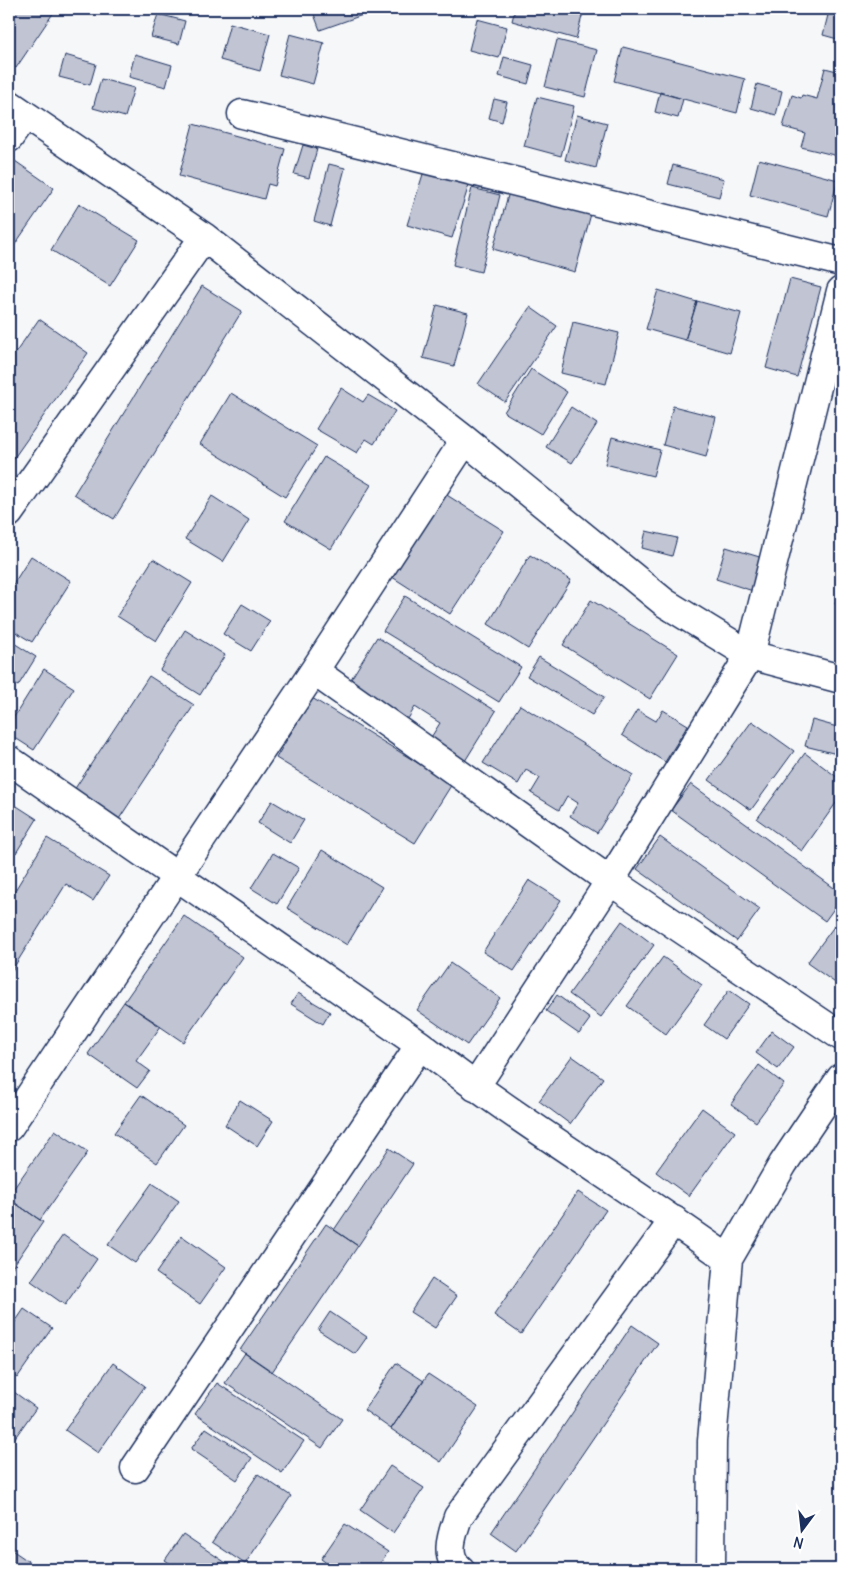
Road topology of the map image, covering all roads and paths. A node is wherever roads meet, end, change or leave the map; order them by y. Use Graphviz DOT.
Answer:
graph roads {
  1 [pos="17,110"];
  2 [pos="242,114"];
  3 [pos="9,138"];
  4 [pos="204,237"];
  5 [pos="841,262"];
  6 [pos="841,291"];
  7 [pos="465,440"];
  8 [pos="9,513"];
  9 [pos="750,655"];
  10 [pos="314,671"];
  11 [pos="841,680"];
  12 [pos="9,760"];
  13 [pos="175,876"];
  14 [pos="610,881"];
  15 [pos="841,1036"];
  16 [pos="420,1045"];
  17 [pos="841,1078"];
  18 [pos="475,1087"];
  19 [pos="9,1127"];
  20 [pos="674,1220"];
  21 [pos="728,1259"];
  22 [pos="135,1468"];
  23 [pos="460,1569"];
  24 [pos="711,1569"];
  1 -- 3 [label="street"];
  1 -- 4 [label="street"];
  2 -- 5 [label="street"];
  4 -- 7 [label="street"];
  4 -- 8 [label="street"];
  6 -- 9 [label="street"];
  7 -- 9 [label="street"];
  7 -- 10 [label="street"];
  9 -- 11 [label="street"];
  9 -- 14 [label="street"];
  10 -- 13 [label="street"];
  10 -- 14 [label="street"];
  12 -- 13 [label="street"];
  13 -- 16 [label="street"];
  13 -- 19 [label="street"];
  14 -- 15 [label="street"];
  14 -- 18 [label="street"];
  16 -- 18 [label="street"];
  16 -- 22 [label="street"];
  17 -- 21 [label="street"];
  18 -- 20 [label="street"];
  20 -- 21 [label="street"];
  20 -- 23 [label="street"];
  21 -- 24 [label="street"];
}
